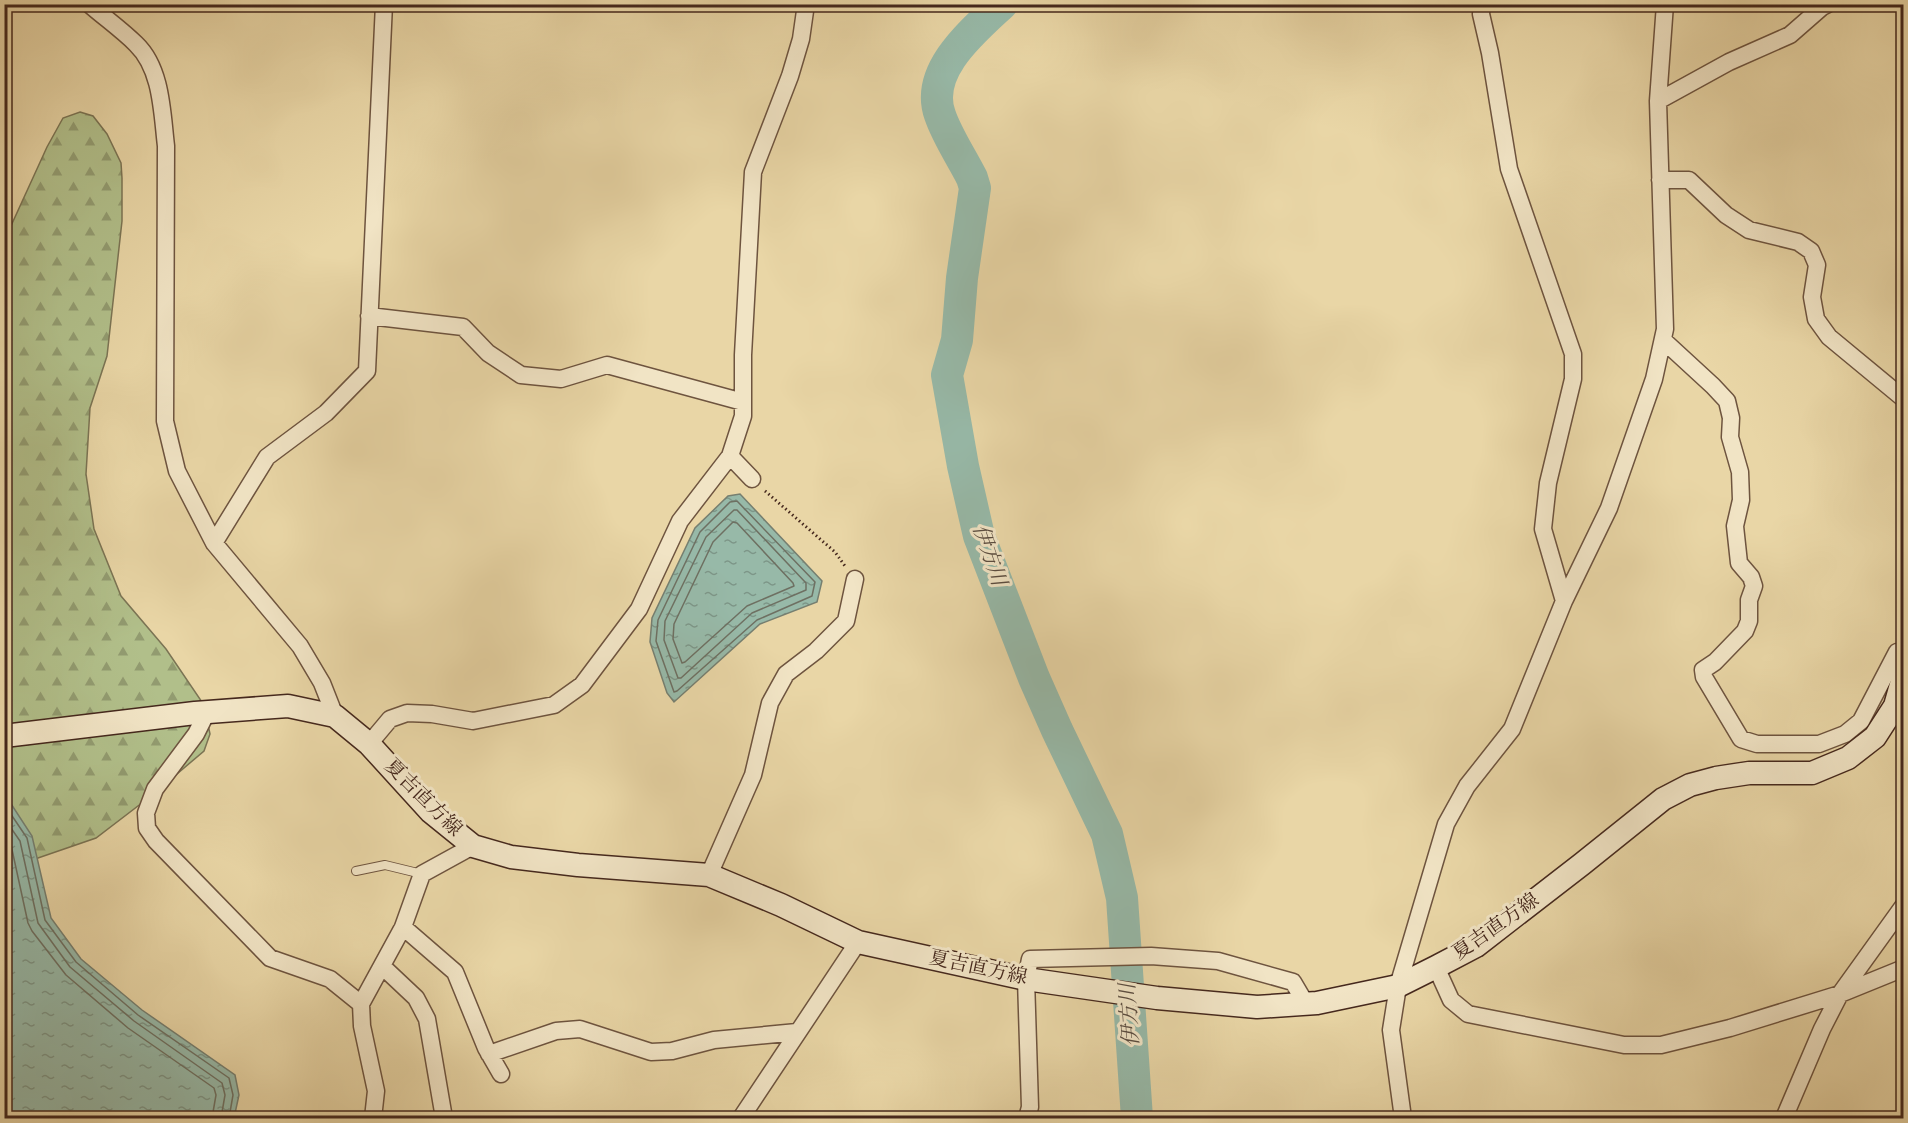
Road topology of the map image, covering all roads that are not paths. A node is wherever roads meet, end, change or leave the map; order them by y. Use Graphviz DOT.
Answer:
graph roads {
  1 [pos="89,4"];
  2 [pos="384,4"];
  3 [pos="806,4"];
  4 [pos="1482,4"];
  5 [pos="1665,4"];
  6 [pos="1828,4"];
  7 [pos="1658,101"];
  8 [pos="1660,180"];
  9 [pos="369,316"];
  10 [pos="1663,340"];
  11 [pos="1904,399"];
  12 [pos="743,402"];
  13 [pos="730,456"];
  14 [pos="752,479"];
  15 [pos="214,543"];
  16 [pos="855,579"];
  17 [pos="1564,601"];
  18 [pos="1904,636"];
  19 [pos="1900,653"];
  20 [pos="1904,674"];
  21 [pos="207,712"];
  22 [pos="335,716"];
  23 [pos="4,736"];
  24 [pos="369,744"];
  25 [pos="472,846"];
  26 [pos="356,871"];
  27 [pos="422,874"];
  28 [pos="709,874"];
  29 [pos="1904,905"];
  30 [pos="403,927"];
  31 [pos="858,942"];
  32 [pos="382,966"];
  33 [pos="1436,967"];
  34 [pos="1904,968"];
  35 [pos="1026,979"];
  36 [pos="1398,986"];
  37 [pos="1840,994"];
  38 [pos="361,1004"];
  39 [pos="1306,1004"];
  40 [pos="797,1032"];
  41 [pos="489,1054"];
  42 [pos="501,1074"];
  43 [pos="374,1119"];
  44 [pos="444,1119"];
  45 [pos="741,1119"];
  46 [pos="1027,1119"];
  47 [pos="1403,1119"];
  48 [pos="1784,1119"];
  1 -- 15 [label="street"];
  2 -- 9 [label="street"];
  3 -- 12 [label="street"];
  4 -- 17 [label="street"];
  5 -- 7 [label="street"];
  6 -- 7 [label="street"];
  7 -- 8 [label="street"];
  8 -- 10 [label="street"];
  8 -- 11 [label="street"];
  9 -- 12 [label="street"];
  9 -- 15 [label="street"];
  10 -- 17 [label="street"];
  10 -- 19 [label="street"];
  12 -- 13 [label="street"];
  13 -- 14 [label="street"];
  13 -- 24 [label="street"];
  15 -- 22 [label="street"];
  16 -- 28 [label="street"];
  17 -- 36 [label="street"];
  18 -- 19 [label="street"];
  20 -- 33 [label="main road, 夏吉直方線"];
  21 -- 22 [label="main road, 夏吉直方線"];
  21 -- 23 [label="main road, 夏吉直方線"];
  21 -- 38 [label="street"];
  22 -- 24 [label="main road, 夏吉直方線"];
  24 -- 25 [label="main road, 夏吉直方線"];
  25 -- 27 [label="street"];
  25 -- 28 [label="main road, 夏吉直方線"];
  26 -- 27 [label="lane"];
  27 -- 30 [label="street"];
  28 -- 31 [label="main road, 夏吉直方線"];
  29 -- 37 [label="street"];
  30 -- 32 [label="street"];
  30 -- 41 [label="street"];
  31 -- 35 [label="main road, 夏吉直方線"];
  31 -- 40 [label="street"];
  32 -- 38 [label="street"];
  32 -- 44 [label="street"];
  33 -- 36 [label="main road, 夏吉直方線"];
  33 -- 37 [label="street"];
  34 -- 37 [label="street"];
  35 -- 39 [label="main road, 夏吉直方線"];
  35 -- 39 [label="street"];
  35 -- 46 [label="street"];
  36 -- 39 [label="main road, 夏吉直方線"];
  36 -- 47 [label="street"];
  37 -- 48 [label="street"];
  38 -- 43 [label="street"];
  40 -- 41 [label="street"];
  40 -- 45 [label="street"];
  41 -- 42 [label="street"];
}
